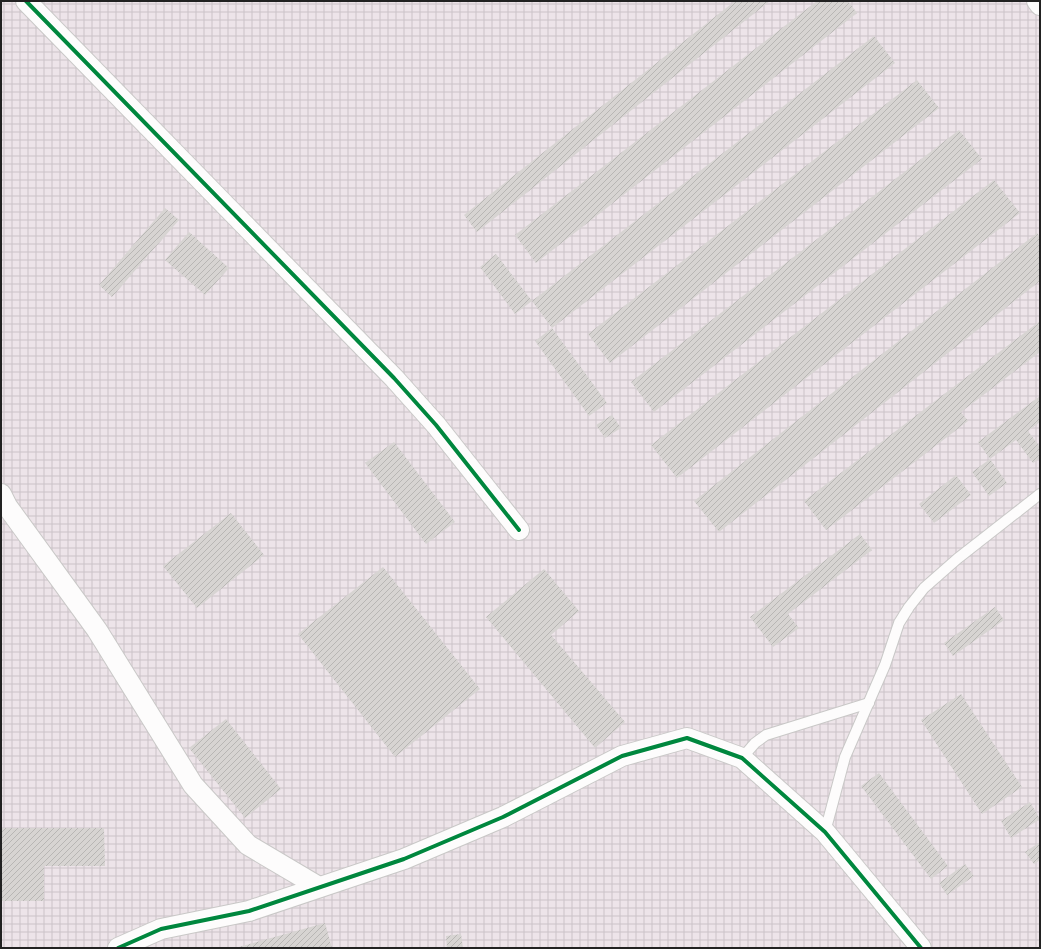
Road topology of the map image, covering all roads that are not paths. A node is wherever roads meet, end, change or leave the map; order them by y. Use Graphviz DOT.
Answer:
graph roads {
  1 [pos="26,1"];
  2 [pos="1037,1"];
  3 [pos="1040,5"];
  4 [pos="1,494"];
  5 [pos="1040,494"];
  6 [pos="519,530"];
  7 [pos="869,703"];
  8 [pos="742,758"];
  9 [pos="825,832"];
  10 [pos="319,888"];
  11 [pos="118,948"];
  12 [pos="921,948"];
  1 -- 6 [label="street"];
  2 -- 3 [label="street"];
  4 -- 10 [label="street"];
  5 -- 7 [label="lane"];
  7 -- 8 [label="lane"];
  7 -- 9 [label="lane"];
  8 -- 9 [label="street"];
  8 -- 10 [label="street"];
  9 -- 12 [label="street"];
  10 -- 11 [label="street"];
}
